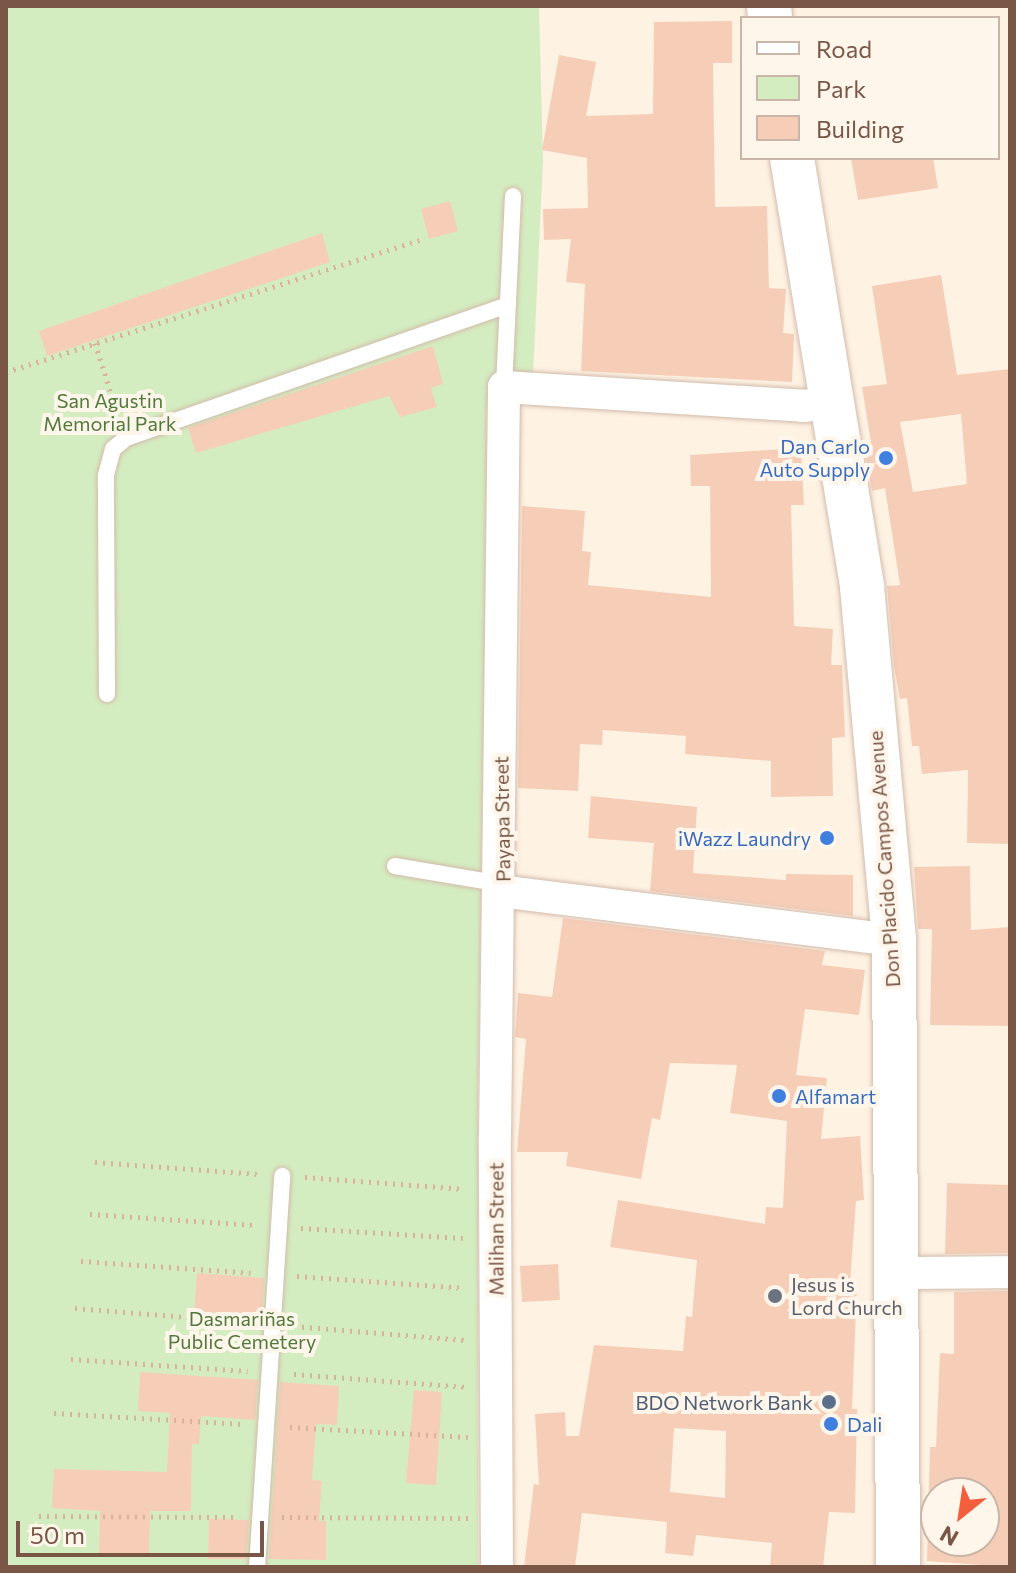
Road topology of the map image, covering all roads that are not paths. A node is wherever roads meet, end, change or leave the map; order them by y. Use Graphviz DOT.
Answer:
graph roads {
  1 [pos="792,160"];
  2 [pos="513,196"];
  3 [pos="508,305"];
  4 [pos="504,394"];
  5 [pos="831,403"];
  6 [pos="107,694"];
  7 [pos="395,866"];
  8 [pos="500,891"];
  9 [pos="894,940"];
  10 [pos="282,1176"];
  11 [pos="1010,1272"];
  12 [pos="898,1273"];
  13 [pos="257,1567"];
  14 [pos="497,1567"];
  15 [pos="898,1567"];
  1 -- 5 [label="main road, Don Placido Campos Avenue"];
  2 -- 3 [label="lane"];
  3 -- 4 [label="lane"];
  3 -- 6 [label="lane"];
  4 -- 5 [label="street"];
  4 -- 8 [label="street, Payapa Street"];
  5 -- 9 [label="main road, Don Placido Campos Avenue"];
  7 -- 8 [label="lane"];
  8 -- 9 [label="street, Payapa Street"];
  8 -- 14 [label="street, Malihan Street"];
  9 -- 12 [label="main road, Don Placido Campos Avenue"];
  10 -- 13 [label="lane"];
  11 -- 12 [label="street"];
  12 -- 15 [label="main road, Don Placido Campos Avenue"];
}
